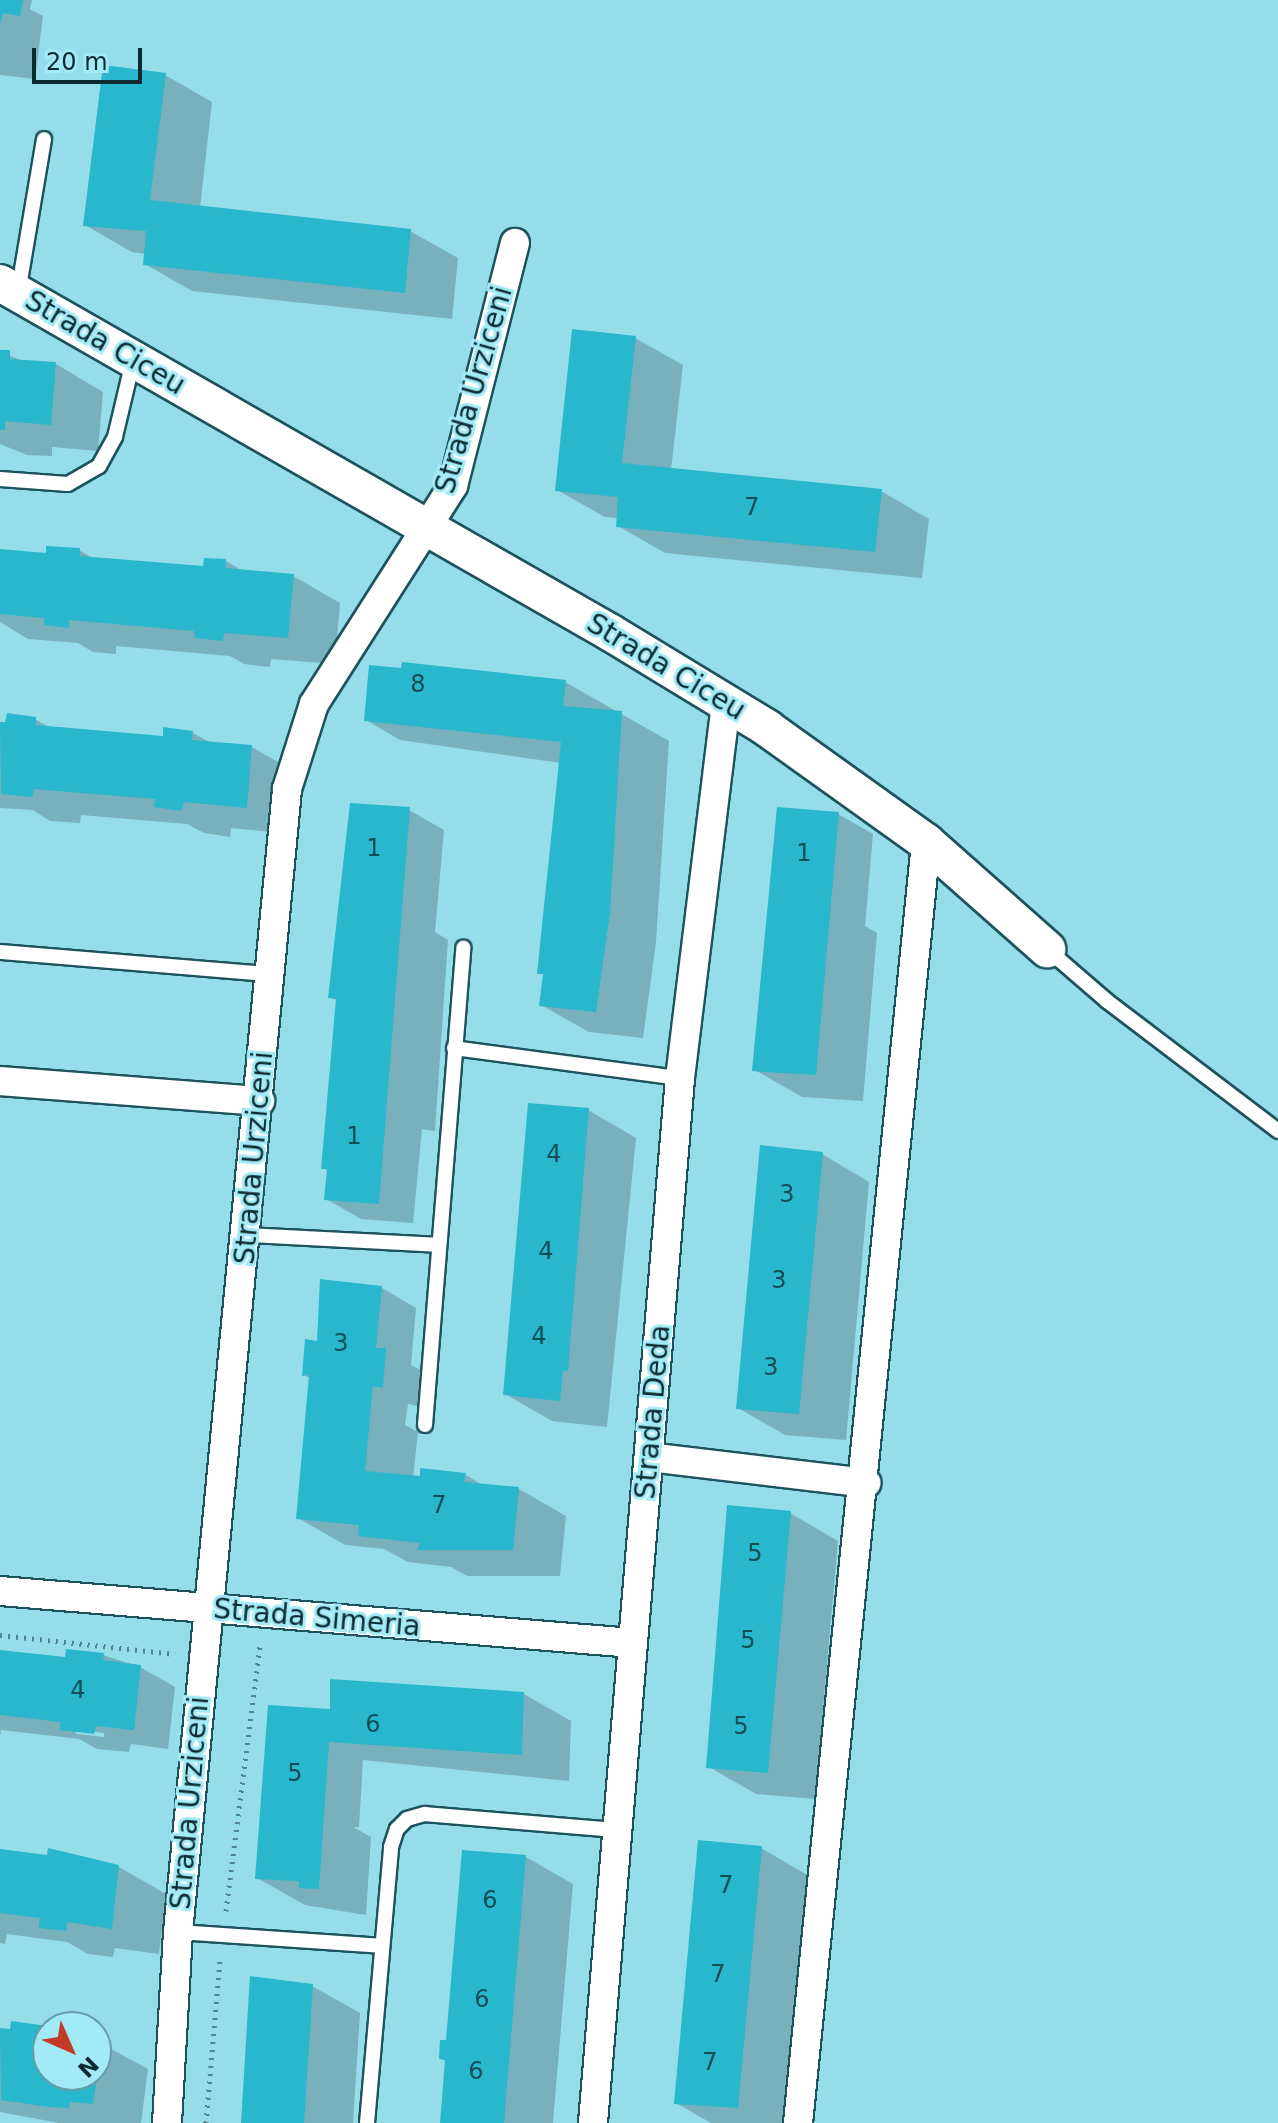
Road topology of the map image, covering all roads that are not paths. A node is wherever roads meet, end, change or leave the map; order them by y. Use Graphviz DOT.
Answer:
graph roads {
  1 [pos="44,139"];
  2 [pos="515,243"];
  3 [pos="9,288"];
  4 [pos="133,358"];
  5 [pos="0,479"];
  6 [pos="428,528"];
  7 [pos="726,703"];
  8 [pos="926,842"];
  9 [pos="463,948"];
  10 [pos="1047,949"];
  11 [pos="0,952"];
  12 [pos="269,974"];
  13 [pos="454,1048"];
  14 [pos="680,1078"];
  15 [pos="0,1081"];
  16 [pos="260,1101"];
  17 [pos="1278,1131"];
  18 [pos="248,1235"];
  19 [pos="439,1245"];
  20 [pos="425,1425"];
  21 [pos="649,1457"];
  22 [pos="866,1483"];
  23 [pos="0,1591"];
  24 [pos="207,1609"];
  25 [pos="633,1643"];
  26 [pos="617,1830"];
  27 [pos="178,1932"];
  28 [pos="381,1946"];
  29 [pos="167,2123"];
  30 [pos="367,2123"];
  31 [pos="593,2123"];
  32 [pos="798,2123"];
  1 -- 3 [label="lane"];
  2 -- 6 [label="street, Strada Urziceni"];
  3 -- 4 [label="street, Strada Ciceu"];
  4 -- 5 [label="lane"];
  4 -- 6 [label="street, Strada Ciceu"];
  6 -- 7 [label="street, Strada Ciceu"];
  6 -- 12 [label="street, Strada Urziceni"];
  7 -- 8 [label="street, Strada Ciceu"];
  7 -- 14 [label="street, Strada Deda"];
  8 -- 10 [label="street, Strada Ciceu"];
  8 -- 22 [label="street"];
  9 -- 13 [label="lane"];
  10 -- 17 [label="lane, Strada Ciceu"];
  11 -- 12 [label="lane"];
  12 -- 16 [label="street, Strada Urziceni"];
  13 -- 14 [label="lane"];
  13 -- 19 [label="lane"];
  14 -- 21 [label="street, Strada Deda"];
  15 -- 16 [label="street"];
  16 -- 18 [label="street, Strada Urziceni"];
  18 -- 19 [label="lane"];
  18 -- 24 [label="street, Strada Urziceni"];
  19 -- 20 [label="lane"];
  21 -- 22 [label="street"];
  21 -- 25 [label="street, Strada Deda"];
  22 -- 32 [label="street"];
  23 -- 24 [label="street, Strada Simeria"];
  24 -- 25 [label="street, Strada Simeria"];
  24 -- 27 [label="street, Strada Urziceni"];
  25 -- 26 [label="street, Strada Deda"];
  26 -- 28 [label="lane"];
  26 -- 31 [label="street, Strada Deda"];
  27 -- 28 [label="lane"];
  27 -- 29 [label="street, Strada Urziceni"];
  28 -- 30 [label="lane"];
}
